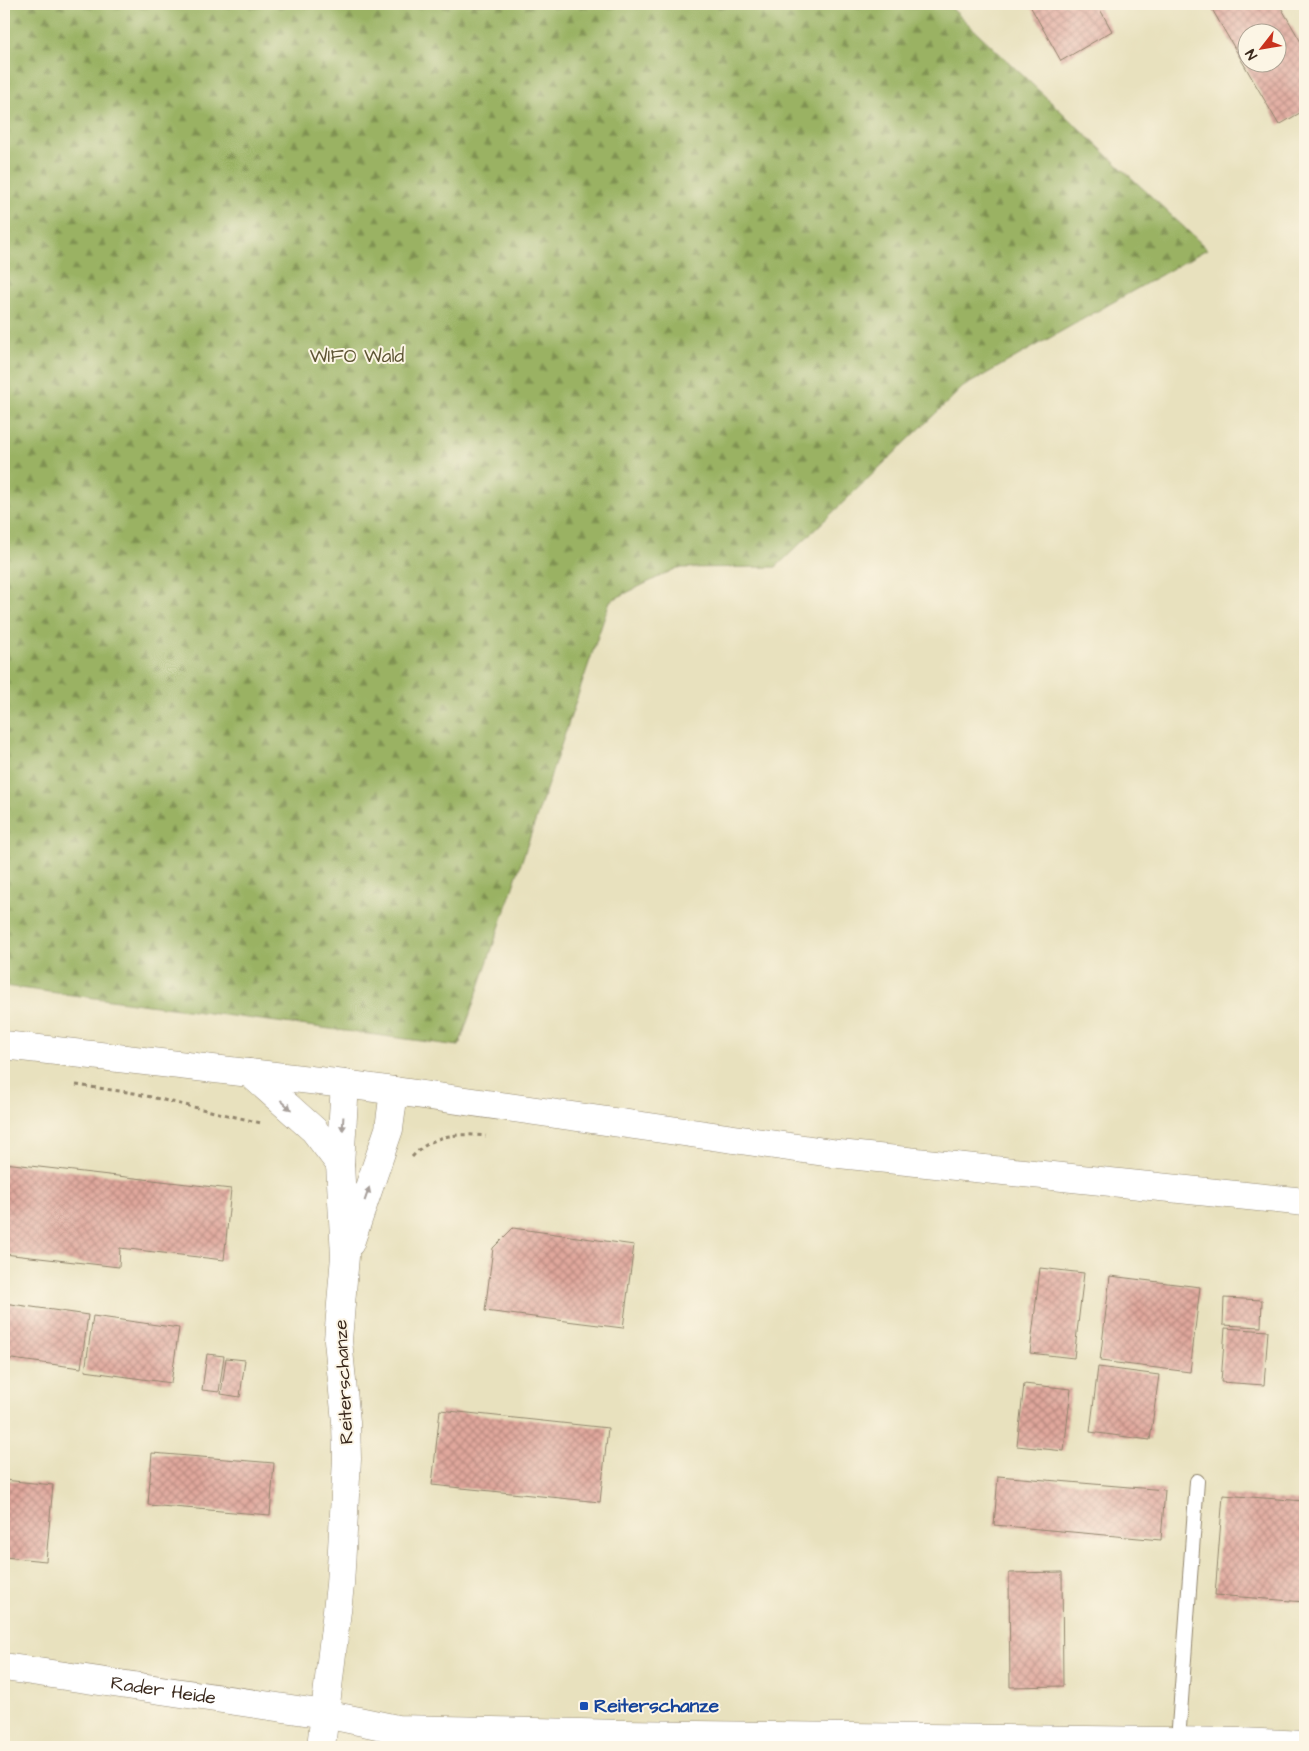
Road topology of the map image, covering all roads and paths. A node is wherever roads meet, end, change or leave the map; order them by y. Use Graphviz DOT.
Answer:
graph roads {
  1 [pos="4,1044"];
  2 [pos="250,1073"];
  3 [pos="345,1084"];
  4 [pos="394,1091"];
  5 [pos="340,1164"];
  6 [pos="1305,1202"];
  7 [pos="345,1256"];
  8 [pos="1197,1481"];
  9 [pos="4,1667"];
  10 [pos="324,1714"];
  11 [pos="645,1741"];
  12 [pos="1178,1741"];
  13 [pos="942,1743"];
  14 [pos="1305,1745"];
  15 [pos="321,1747"];
  1 -- 2 [label="street"];
  2 -- 3 [label="street"];
  2 -- 5 [label="street, one-way"];
  3 -- 4 [label="street"];
  3 -- 5 [label="street, Reiterschanze, one-way"];
  4 -- 6 [label="street"];
  7 -- 4 [label="street, Reiterschanze, one-way"];
  5 -- 7 [label="street, Reiterschanze"];
  7 -- 10 [label="street, Reiterschanze"];
  8 -- 12 [label="lane"];
  9 -- 10 [label="street, Rader Heide"];
  10 -- 11 [label="street, Rader Heide"];
  10 -- 15 [label="street, Reiterschanze"];
  11 -- 13 [label="street, Rader Heide"];
  12 -- 13 [label="street, Rader Heide"];
  12 -- 14 [label="street, Rader Heide"];
}
